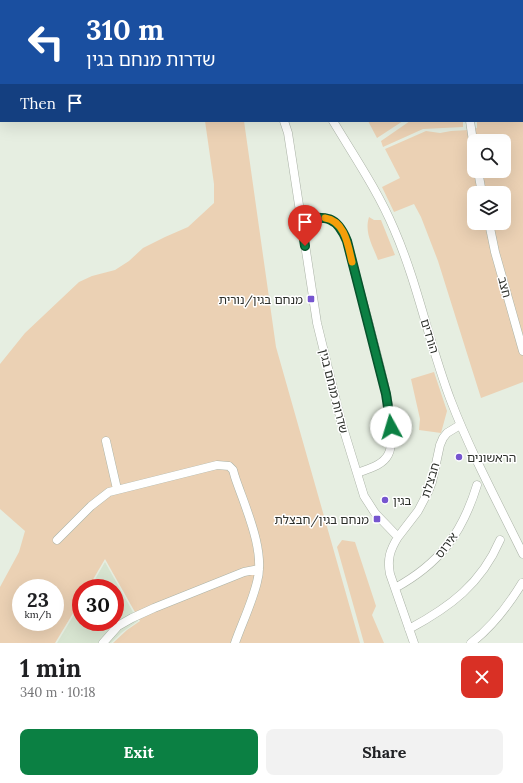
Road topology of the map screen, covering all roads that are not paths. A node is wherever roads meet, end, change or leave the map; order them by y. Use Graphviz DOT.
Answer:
graph roads {
  1 [pos="284,122"];
  2 [pos="334,122"];
  3 [pos="470,122"];
  4 [pos="472,134"];
  5 [pos="301,219"];
  6 [pos="491,230"];
  7 [pos="523,350"];
  8 [pos="460,426"];
  9 [pos="106,441"];
  10 [pos="357,473"];
  11 [pos="477,486"];
  12 [pos="117,489"];
  13 [pos="398,537"];
  14 [pos="57,540"];
  15 [pos="500,540"];
  16 [pos="523,554"];
  17 [pos="259,569"];
  18 [pos="522,583"];
  19 [pos="395,588"];
  20 [pos="409,629"];
  21 [pos="103,643"];
  22 [pos="234,643"];
  23 [pos="414,643"];
  24 [pos="471,643"];
  1 -- 5 [label="street, שדרות מנחם בגין"];
  2 -- 8 [label="street, הורדים"];
  3 -- 4 [label="street"];
  5 -- 10 [label="street, שדרות מנחם בגין"];
  5 -- 10 [label="street"];
  6 -- 7 [label="street, חצב"];
  8 -- 13 [label="street, חבצלת"];
  8 -- 16 [label="street, הורדים"];
  9 -- 12 [label="street"];
  10 -- 13 [label="street, שדרות מנחם בגין"];
  11 -- 19 [label="street, אירוס"];
  12 -- 14 [label="street"];
  12 -- 17 [label="street"];
  13 -- 19 [label="street"];
  15 -- 20 [label="street"];
  17 -- 21 [label="street"];
  17 -- 22 [label="street"];
  18 -- 24 [label="street"];
  19 -- 20 [label="street"];
  20 -- 23 [label="street"];
}
